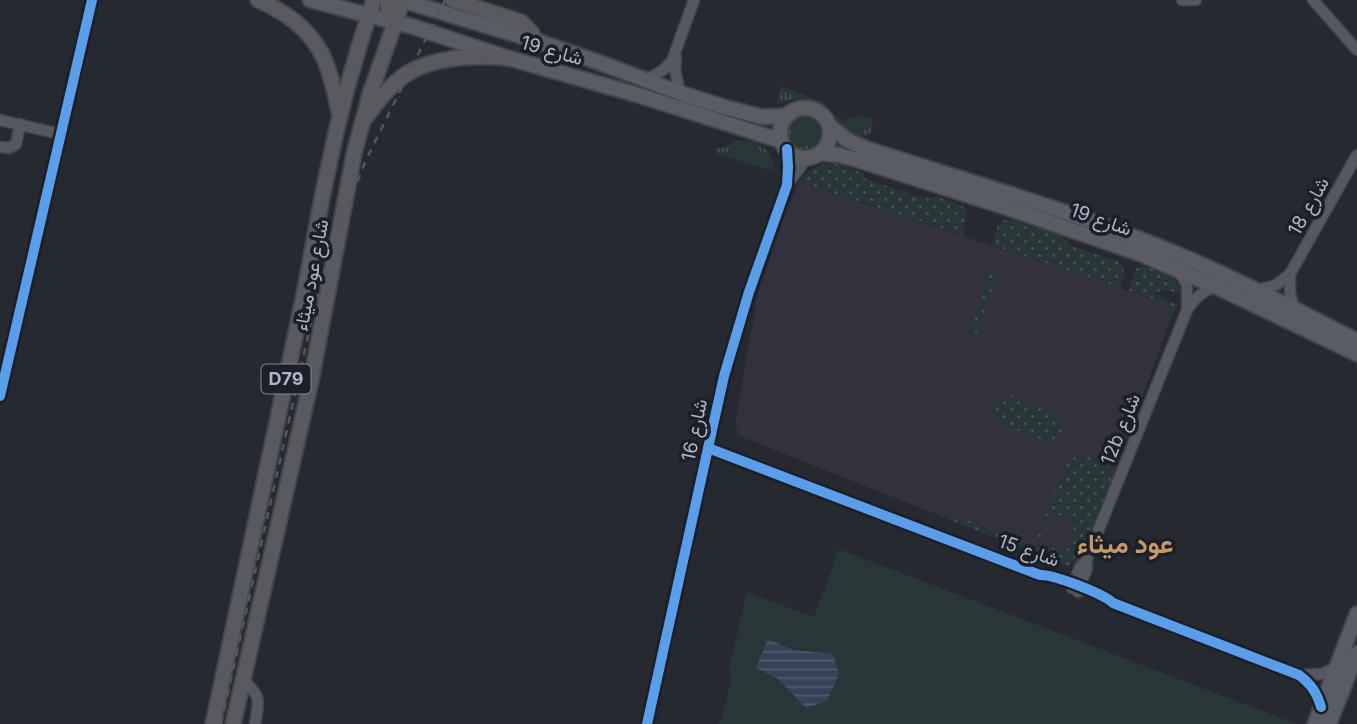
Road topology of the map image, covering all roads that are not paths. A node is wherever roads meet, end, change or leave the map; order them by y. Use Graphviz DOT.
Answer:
graph roads {
  1 [pos="92,0"];
  2 [pos="258,0"];
  3 [pos="310,0"];
  4 [pos="374,0"];
  5 [pos="388,0"];
  6 [pos="402,0"];
  7 [pos="453,0"];
  8 [pos="694,0"];
  9 [pos="1182,0"];
  10 [pos="1196,0"];
  11 [pos="1313,0"];
  12 [pos="369,15"];
  13 [pos="394,22"];
  14 [pos="534,40"];
  15 [pos="1357,50"];
  16 [pos="676,53"];
  17 [pos="508,58"];
  18 [pos="646,80"];
  19 [pos="680,93"];
  20 [pos="791,113"];
  21 [pos="340,115"];
  22 [pos="0,120"];
  23 [pos="362,123"];
  24 [pos="20,124"];
  25 [pos="829,125"];
  26 [pos="60,134"];
  27 [pos="784,145"];
  28 [pos="0,147"];
  29 [pos="813,155"];
  30 [pos="1357,155"];
  31 [pos="787,185"];
  32 [pos="1179,271"];
  33 [pos="1290,274"];
  34 [pos="1217,287"];
  35 [pos="1258,290"];
  36 [pos="1294,309"];
  37 [pos="1187,310"];
  38 [pos="1355,351"];
  39 [pos="0,396"];
  40 [pos="708,448"];
  41 [pos="1075,589"];
  42 [pos="1357,614"];
  43 [pos="1357,653"];
  44 [pos="1337,667"];
  45 [pos="1299,675"];
  46 [pos="243,679"];
  47 [pos="1321,707"];
  48 [pos="213,724"];
  49 [pos="233,724"];
  50 [pos="254,724"];
  51 [pos="647,724"];
  52 [pos="1315,724"];
  53 [pos="1329,724"];
  1 -- 26 [label="street"];
  2 -- 21 [label="main road"];
  3 -- 12 [label="main road, شارع 19"];
  4 -- 12 [label="main road, شارع عود ميثاء / D79"];
  5 -- 13 [label="main road"];
  6 -- 13 [label="main road, شارع عود ميثاء / D79"];
  6 -- 14 [label="main road, شارع 19"];
  7 -- 14 [label="main road"];
  8 -- 16 [label="street"];
  9 -- 10 [label="street"];
  11 -- 15 [label="street"];
  12 -- 13 [label="main road, شارع 19"];
  12 -- 21 [label="main road, شارع عود ميثاء / D79"];
  13 -- 17 [label="main road, شارع 19"];
  13 -- 23 [label="main road, شارع عود ميثاء / D79"];
  14 -- 18 [label="main road, شارع 19"];
  16 -- 18 [label="street"];
  16 -- 19 [label="street"];
  17 -- 23 [label="main road"];
  17 -- 27 [label="main road, شارع 19"];
  18 -- 19 [label="main road, شارع 19"];
  19 -- 20 [label="main road, شارع 19"];
  20 -- 25 [label="main road"];
  20 -- 27 [label="main road"];
  21 -- 48 [label="main road, شارع عود ميثاء / D79"];
  22 -- 24 [label="street"];
  23 -- 46 [label="main road, شارع عود ميثاء / D79"];
  24 -- 26 [label="street"];
  24 -- 28 [label="street"];
  25 -- 29 [label="main road"];
  25 -- 35 [label="main road, شارع 19"];
  26 -- 39 [label="street"];
  27 -- 29 [label="main road"];
  27 -- 31 [label="street, شارع 16"];
  29 -- 31 [label="street, شارع 16"];
  29 -- 32 [label="main road, شارع 19"];
  30 -- 33 [label="street, شارع 18"];
  31 -- 40 [label="street, شارع 16"];
  32 -- 34 [label="main road, شارع 19"];
  32 -- 37 [label="street"];
  33 -- 35 [label="street"];
  33 -- 36 [label="street"];
  34 -- 37 [label="street, 12b شارع"];
  34 -- 38 [label="main road, شارع 19"];
  35 -- 36 [label="main road, شارع 19"];
  36 -- 38 [label="main road, شارع 19"];
  37 -- 41 [label="street, 12b شارع"];
  40 -- 41 [label="street, شارع 15"];
  40 -- 51 [label="street, شارع 16"];
  41 -- 45 [label="street, شارع 15"];
  42 -- 44 [label="main road"];
  43 -- 53 [label="main road"];
  44 -- 45 [label="street"];
  44 -- 47 [label="main road"];
  45 -- 47 [label="street"];
  46 -- 49 [label="main road, شارع عود ميثاء / D79"];
  46 -- 50 [label="street"];
  47 -- 52 [label="main road"];
}
